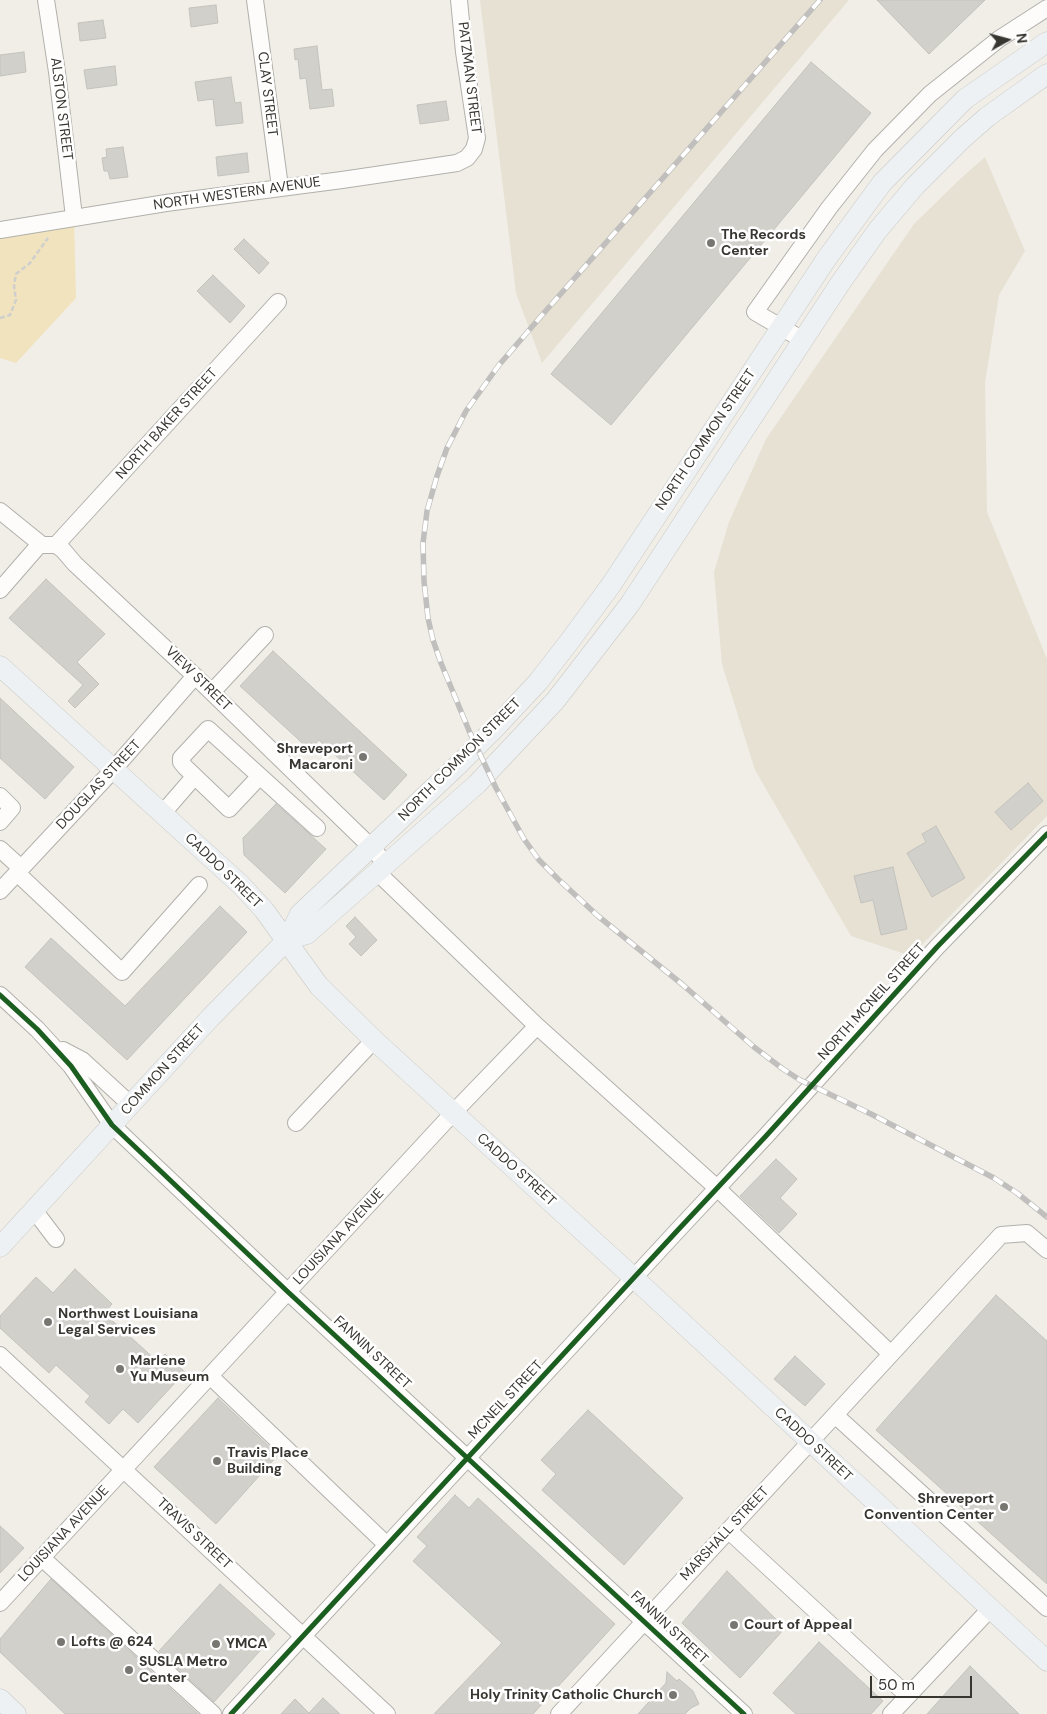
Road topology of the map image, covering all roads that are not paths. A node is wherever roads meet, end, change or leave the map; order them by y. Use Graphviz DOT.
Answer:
graph roads {
  1 [pos="46,0"];
  2 [pos="255,0"];
  3 [pos="459,0"];
  4 [pos="1047,8"];
  5 [pos="1047,42"];
  6 [pos="1047,74"];
  7 [pos="471,154"];
  8 [pos="280,187"];
  9 [pos="67,219"];
  10 [pos="0,230"];
  11 [pos="278,302"];
  12 [pos="781,328"];
  13 [pos="803,340"];
  14 [pos="0,511"];
  15 [pos="48,544"];
  16 [pos="0,590"];
  17 [pos="266,635"];
  18 [pos="0,666"];
  19 [pos="195,676"];
  20 [pos="212,692"];
  21 [pos="270,750"];
  22 [pos="285,764"];
  23 [pos="114,770"];
  24 [pos="260,776"];
  25 [pos="194,777"];
  26 [pos="0,796"];
  27 [pos="162,814"];
  28 [pos="0,822"];
  29 [pos="317,828"];
  30 [pos="1047,834"];
  31 [pos="371,847"];
  32 [pos="0,849"];
  33 [pos="381,868"];
  34 [pos="19,870"];
  35 [pos="199,885"];
  36 [pos="0,891"];
  37 [pos="287,940"];
  38 [pos="0,995"];
  39 [pos="537,1026"];
  40 [pos="374,1040"];
  41 [pos="54,1046"];
  42 [pos="131,1105"];
  43 [pos="453,1113"];
  44 [pos="296,1123"];
  45 [pos="112,1125"];
  46 [pos="717,1188"];
  47 [pos="34,1210"];
  48 [pos="56,1239"];
  49 [pos="0,1247"];
  50 [pos="1047,1250"];
  51 [pos="634,1278"];
  52 [pos="288,1292"];
  53 [pos="891,1354"];
  54 [pos="0,1355"];
  55 [pos="210,1376"];
  56 [pos="835,1415"];
  57 [pos="810,1443"];
  58 [pos="468,1457"];
  59 [pos="123,1469"];
  60 [pos="729,1531"];
  61 [pos="387,1545"];
  62 [pos="42,1558"];
  63 [pos="0,1603"];
  64 [pos="990,1608"];
  65 [pos="1047,1608"];
  66 [pos="644,1621"];
  67 [pos="303,1636"];
  68 [pos="1047,1661"];
  69 [pos="908,1696"];
  70 [pos="0,1699"];
  71 [pos="16,1714"];
  72 [pos="213,1714"];
  73 [pos="231,1714"];
  74 [pos="387,1714"];
  75 [pos="559,1714"];
  76 [pos="744,1714"];
  77 [pos="891,1714"];
  1 -- 9 [label="street, ALSTON STREET"];
  2 -- 8 [label="street, CLAY STREET"];
  3 -- 7 [label="street, PATZMAN STREET"];
  4 -- 12 [label="street"];
  5 -- 12 [label="main road, NORTH COMMON STREET"];
  6 -- 13 [label="main road, NORTH COMMON STREET"];
  7 -- 8 [label="street, NORTH WESTERN AVENUE"];
  8 -- 9 [label="street, NORTH WESTERN AVENUE"];
  9 -- 10 [label="street, NORTH WESTERN AVENUE"];
  11 -- 15 [label="street, NORTH BAKER STREET"];
  12 -- 13 [label="street"];
  12 -- 31 [label="main road, NORTH COMMON STREET"];
  13 -- 33 [label="main road, NORTH COMMON STREET"];
  14 -- 15 [label="street, VIEW STREET"];
  15 -- 16 [label="street, NORTH BAKER STREET"];
  15 -- 19 [label="street, VIEW STREET"];
  17 -- 20 [label="street"];
  18 -- 23 [label="main road, CADDO STREET"];
  19 -- 20 [label="street, VIEW STREET"];
  19 -- 23 [label="street, DOUGLAS STREET"];
  20 -- 21 [label="street, VIEW STREET"];
  21 -- 22 [label="street, VIEW STREET"];
  21 -- 24 [label="street"];
  22 -- 24 [label="street"];
  22 -- 31 [label="street, VIEW STREET"];
  23 -- 27 [label="main road, CADDO STREET"];
  23 -- 34 [label="street, DOUGLAS STREET"];
  24 -- 25 [label="street"];
  24 -- 25 [label="street"];
  24 -- 29 [label="street"];
  25 -- 27 [label="street"];
  26 -- 28 [label="street"];
  27 -- 37 [label="main road, CADDO STREET"];
  30 -- 46 [label="street, NORTH MCNEIL STREET"];
  31 -- 33 [label="street, VIEW STREET"];
  31 -- 37 [label="main road, COMMON STREET"];
  32 -- 34 [label="street"];
  33 -- 37 [label="main road, COMMON STREET"];
  33 -- 39 [label="street, VIEW STREET"];
  34 -- 35 [label="street"];
  34 -- 36 [label="street, DOUGLAS STREET"];
  37 -- 40 [label="main road, CADDO STREET"];
  37 -- 42 [label="main road, COMMON STREET"];
  38 -- 41 [label="street, FANNIN STREET"];
  39 -- 43 [label="street, LOUISIANA AVENUE"];
  39 -- 46 [label="street, VIEW STREET"];
  40 -- 43 [label="main road, CADDO STREET"];
  40 -- 44 [label="street"];
  41 -- 42 [label="street, FANNIN STREET"];
  41 -- 45 [label="street, FANNIN STREET"];
  42 -- 45 [label="main road, COMMON STREET"];
  43 -- 51 [label="main road, CADDO STREET"];
  43 -- 52 [label="street, LOUISIANA AVENUE"];
  45 -- 47 [label="main road, COMMON STREET"];
  45 -- 52 [label="street, FANNIN STREET"];
  46 -- 51 [label="street, MCNEIL STREET"];
  46 -- 53 [label="street, VIEW STREET"];
  47 -- 48 [label="street"];
  47 -- 49 [label="main road, COMMON STREET"];
  50 -- 53 [label="street, MARSHALL STREET"];
  51 -- 57 [label="main road, CADDO STREET"];
  51 -- 58 [label="street, MCNEIL STREET"];
  52 -- 55 [label="street, LOUISIANA AVENUE"];
  52 -- 58 [label="street, FANNIN STREET"];
  53 -- 56 [label="street, MARSHALL STREET"];
  54 -- 59 [label="street, TRAVIS STREET"];
  55 -- 59 [label="street, LOUISIANA AVENUE"];
  55 -- 61 [label="street"];
  56 -- 57 [label="street, MARSHALL STREET"];
  56 -- 65 [label="street"];
  57 -- 60 [label="street, MARSHALL STREET"];
  57 -- 64 [label="main road, CADDO STREET"];
  58 -- 61 [label="street, MCNEIL STREET"];
  58 -- 66 [label="street, FANNIN STREET"];
  59 -- 62 [label="street, LOUISIANA AVENUE"];
  59 -- 67 [label="street, TRAVIS STREET"];
  60 -- 66 [label="street, MARSHALL STREET"];
  60 -- 69 [label="street"];
  61 -- 67 [label="street, MCNEIL STREET"];
  62 -- 63 [label="street, LOUISIANA AVENUE"];
  62 -- 72 [label="street"];
  64 -- 68 [label="main road, CADDO STREET"];
  64 -- 69 [label="street"];
  66 -- 75 [label="street, MARSHALL STREET"];
  66 -- 76 [label="street, FANNIN STREET"];
  67 -- 73 [label="street, MCNEIL STREET"];
  67 -- 74 [label="street, TRAVIS STREET"];
  69 -- 77 [label="street"];
  70 -- 71 [label="main road"];
}
